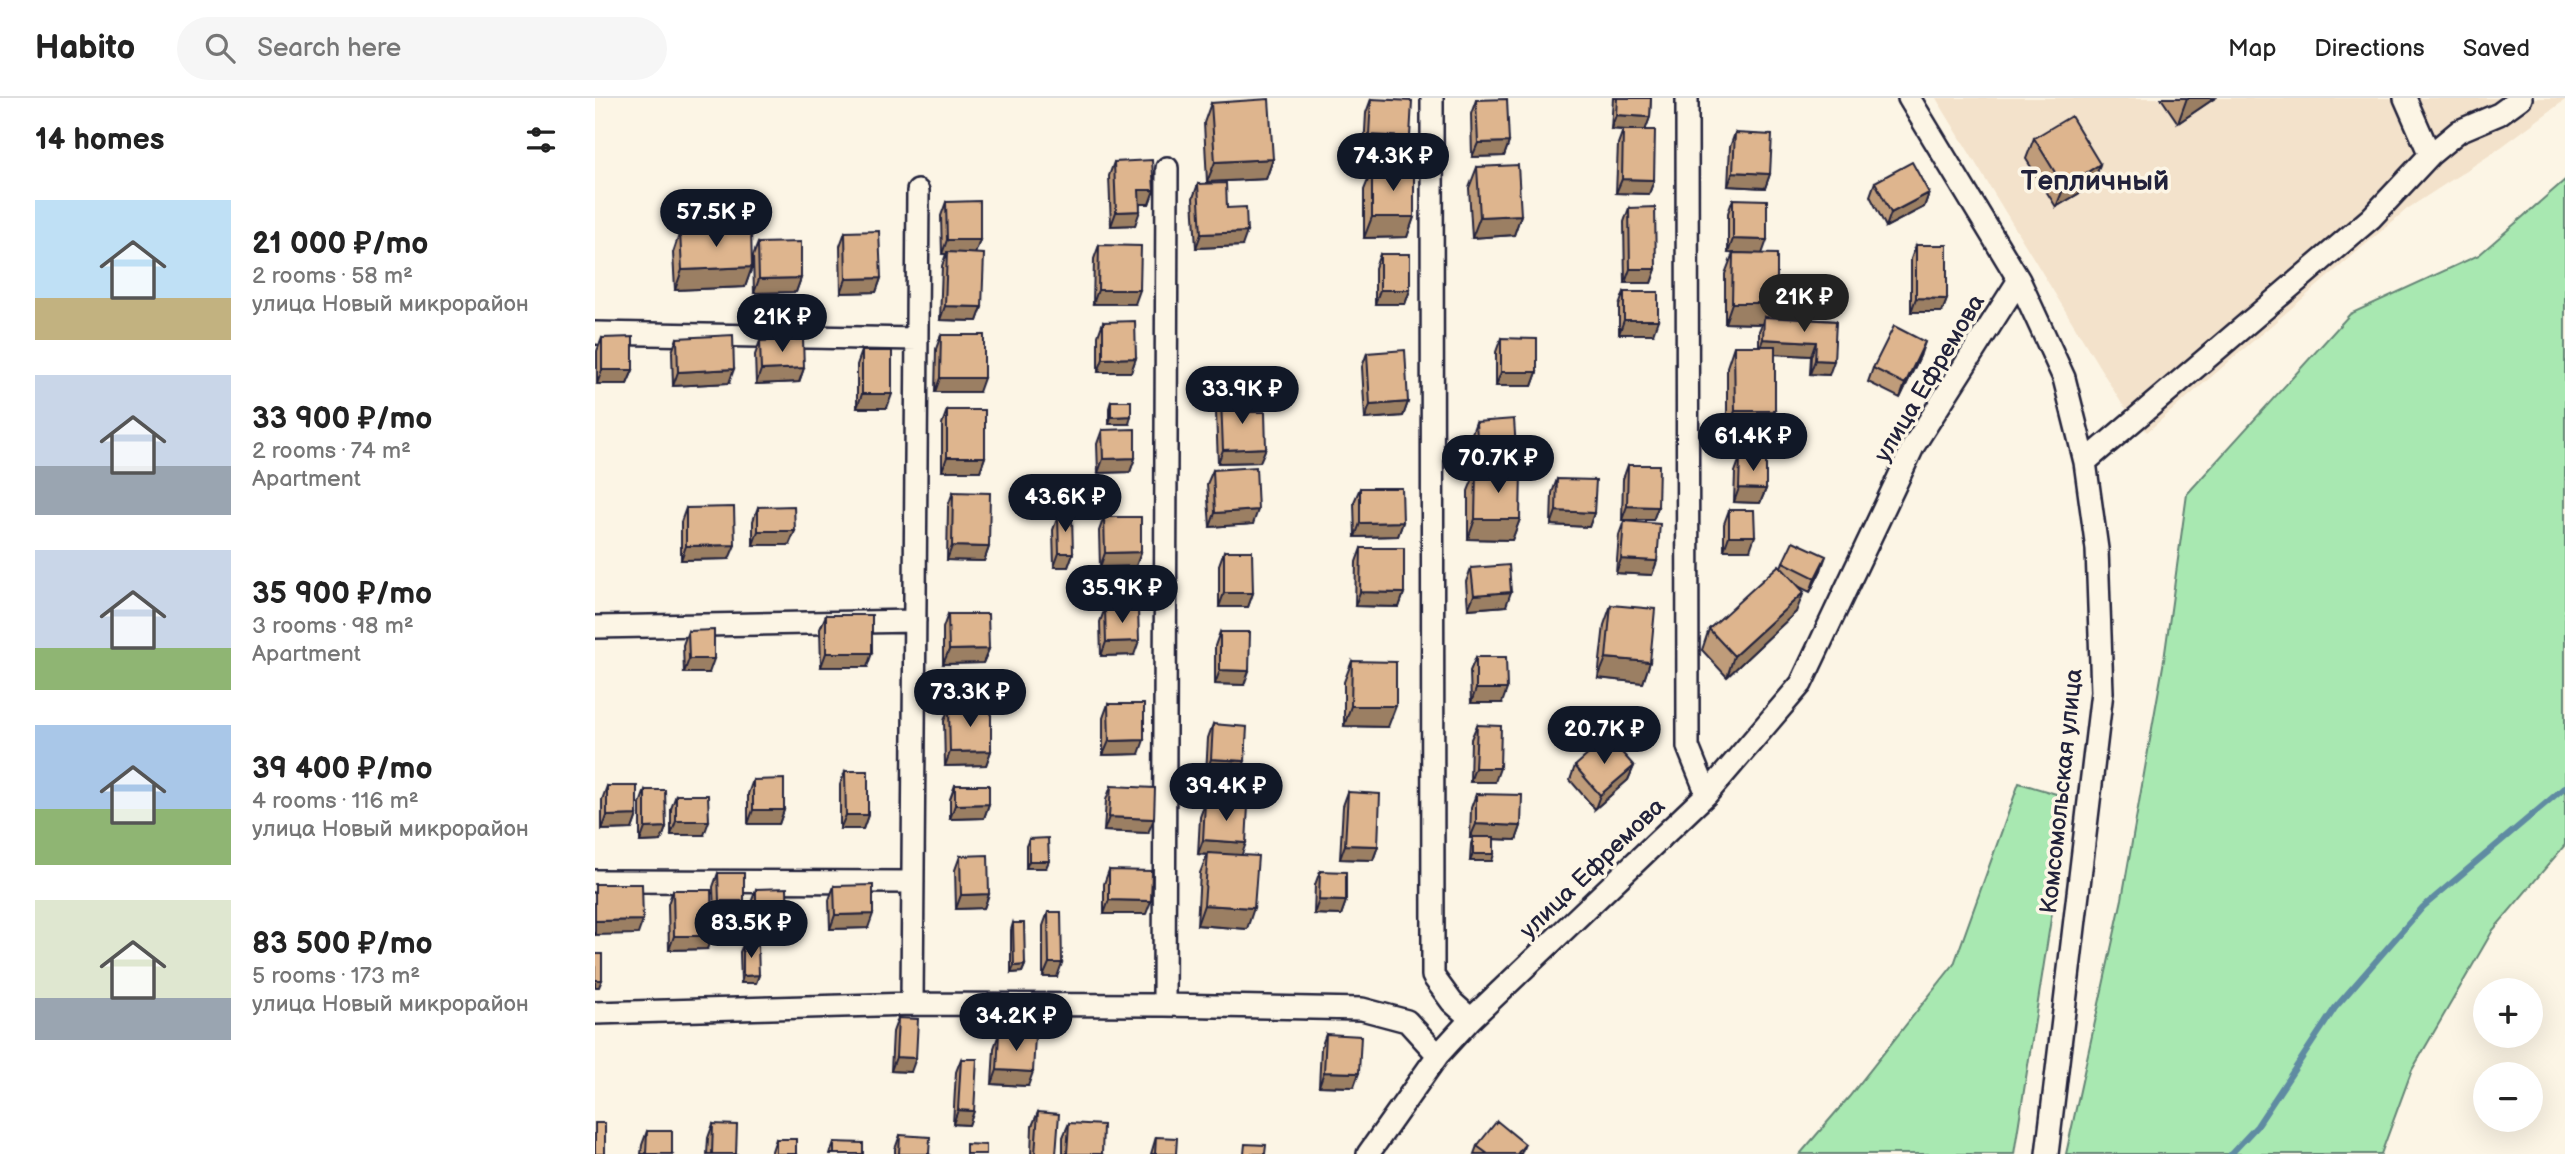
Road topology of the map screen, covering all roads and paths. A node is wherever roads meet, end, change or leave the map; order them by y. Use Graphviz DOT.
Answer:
graph roads {
  1 [pos="1432,98"];
  2 [pos="1687,98"];
  3 [pos="1909,98"];
  4 [pos="2405,98"];
  5 [pos="2521,98"];
  6 [pos="2499,106"];
  7 [pos="2430,155"];
  8 [pos="1167,169"];
  9 [pos="918,191"];
  10 [pos="2019,279"];
  11 [pos="595,333"];
  12 [pos="917,339"];
  13 [pos="2085,462"];
  14 [pos="915,621"];
  15 [pos="595,627"];
  16 [pos="1707,794"];
  17 [pos="595,881"];
  18 [pos="913,882"];
  19 [pos="912,1004"];
  20 [pos="1164,1004"];
  21 [pos="595,1013"];
  22 [pos="1471,1019"];
  23 [pos="1438,1055"];
  24 [pos="1368,1154"];
  25 [pos="2047,1154"];
  1 -- 22 [label="street"];
  2 -- 16 [label="street"];
  3 -- 10 [label="street, Комсомольская улица"];
  4 -- 7 [label="street"];
  5 -- 6 [label="street"];
  6 -- 7 [label="street"];
  7 -- 13 [label="street"];
  8 -- 20 [label="street"];
  9 -- 12 [label="street"];
  10 -- 13 [label="street, Комсомольская улица"];
  10 -- 16 [label="street, улица Ефремова"];
  11 -- 12 [label="street"];
  12 -- 14 [label="street"];
  13 -- 25 [label="street, Комсомольская улица"];
  14 -- 15 [label="street"];
  14 -- 18 [label="street"];
  16 -- 22 [label="street, улица Ефремова"];
  17 -- 18 [label="street"];
  18 -- 19 [label="street"];
  19 -- 20 [label="street"];
  19 -- 21 [label="street"];
  20 -- 23 [label="street"];
  22 -- 23 [label="street, улица Ефремова"];
  23 -- 24 [label="street, улица Ефремова"];
}
